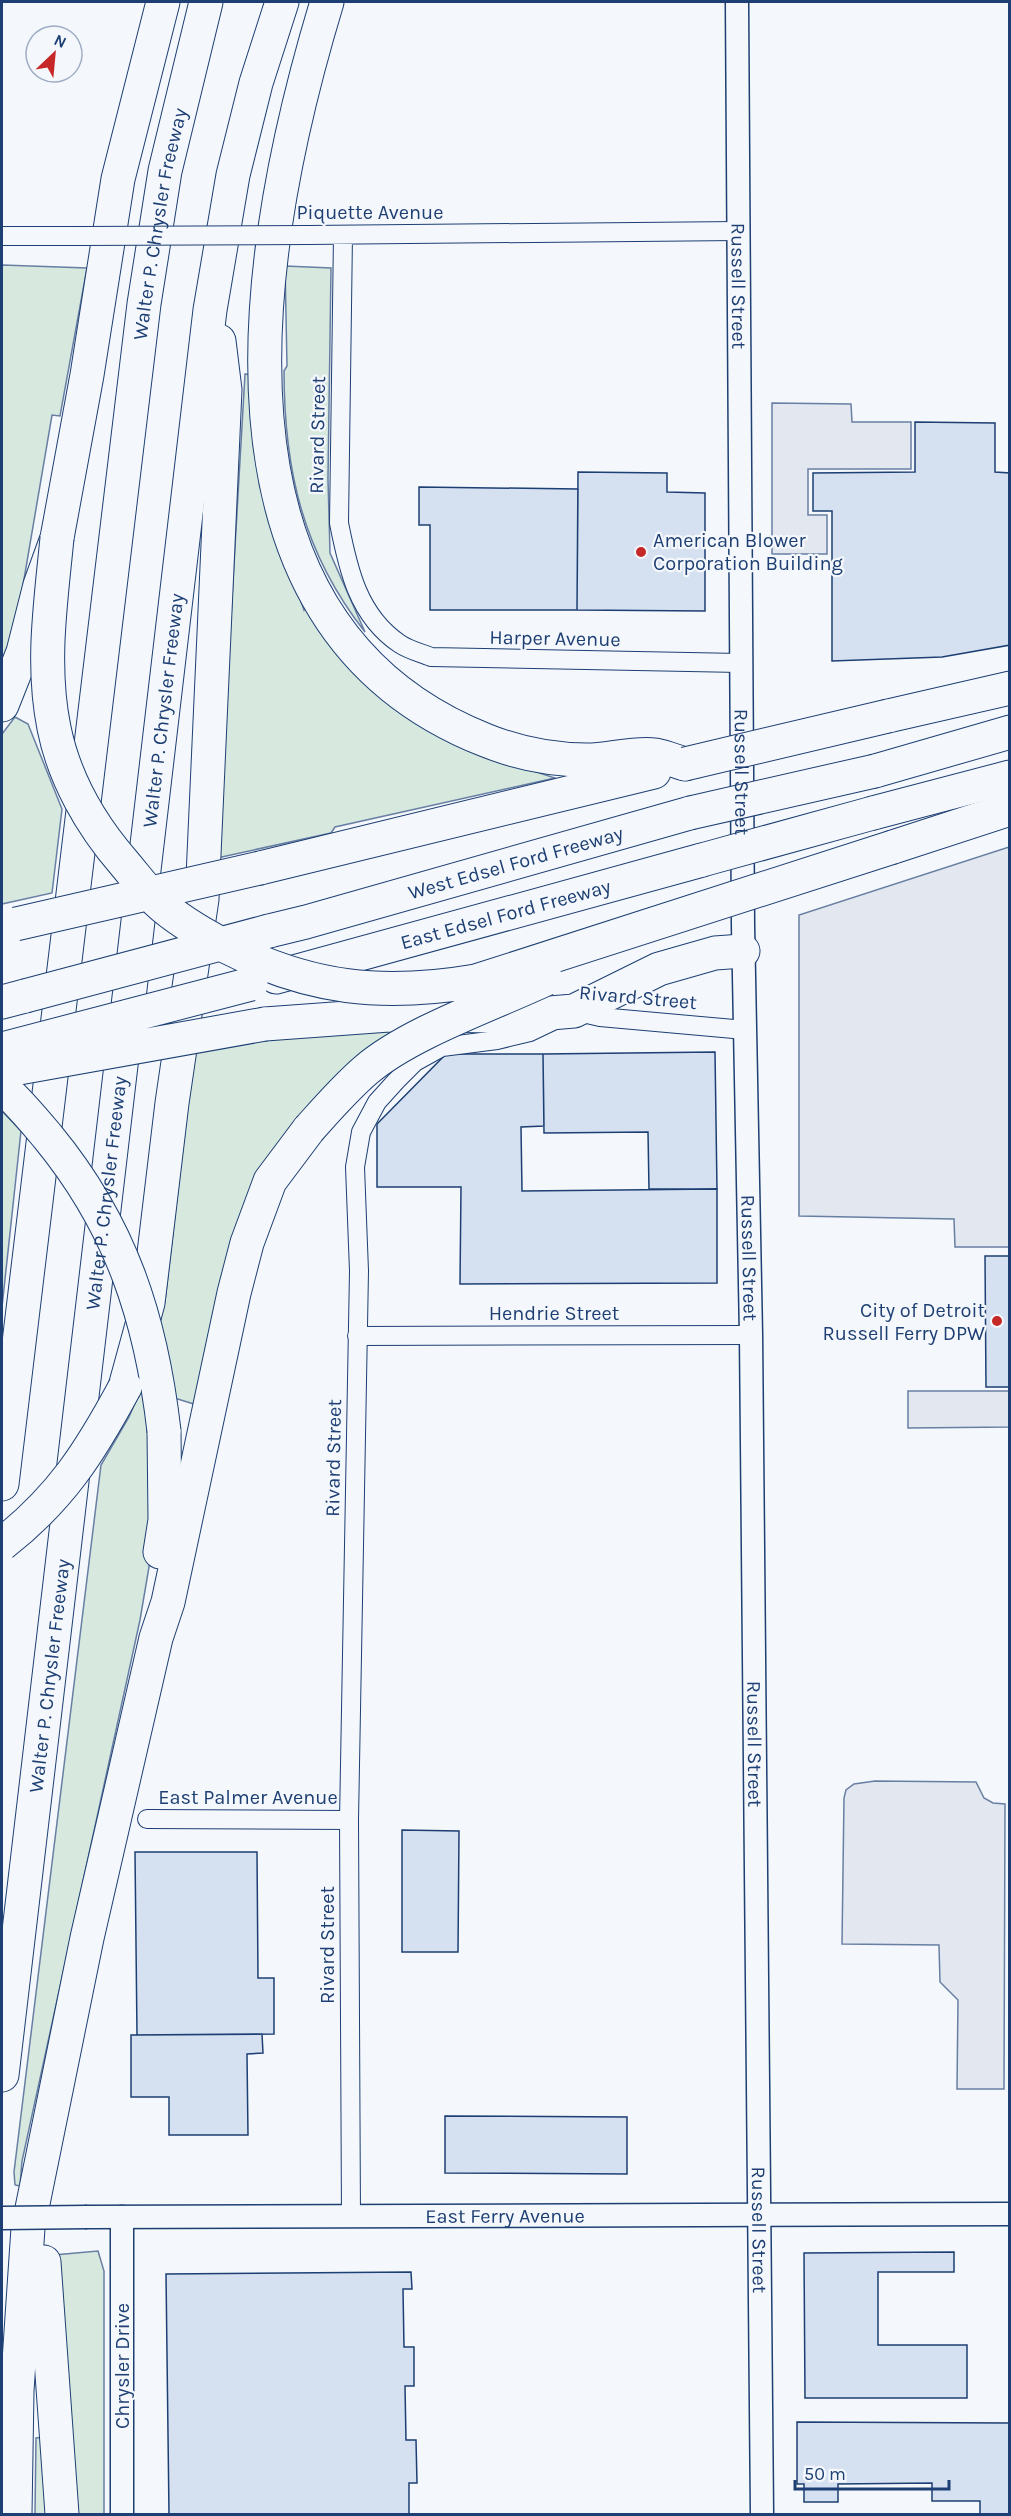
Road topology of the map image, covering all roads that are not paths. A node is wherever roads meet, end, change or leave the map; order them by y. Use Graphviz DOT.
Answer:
graph roads {
  1 [pos="163,2"];
  2 [pos="206,2"];
  3 [pos="282,2"];
  4 [pos="327,2"];
  5 [pos="737,2"];
  6 [pos="738,231"];
  7 [pos="343,235"];
  8 [pos="2,236"];
  9 [pos="210,310"];
  10 [pos="57,537"];
  11 [pos="379,626"];
  12 [pos="740,663"];
  13 [pos="1010,688"];
  14 [pos="2,705"];
  15 [pos="1010,732"];
  16 [pos="590,773"];
  17 [pos="1010,777"];
  18 [pos="1010,808"];
  19 [pos="687,916"];
  20 [pos="9,925"];
  21 [pos="743,951"];
  22 [pos="13,999"];
  23 [pos="574,1011"];
  24 [pos="745,1030"];
  25 [pos="2,1049"];
  26 [pos="2,1071"];
  27 [pos="2,1087"];
  28 [pos="751,1335"];
  29 [pos="357,1336"];
  30 [pos="2,1484"];
  31 [pos="2,1544"];
  32 [pos="156,1638"];
  33 [pos="147,1819"];
  34 [pos="349,1820"];
  35 [pos="2,2075"];
  36 [pos="42,2164"];
  37 [pos="761,2214"];
  38 [pos="1010,2214"];
  39 [pos="122,2217"];
  40 [pos="351,2217"];
  41 [pos="2,2218"];
  42 [pos="15,2514"];
  43 [pos="62,2514"];
  44 [pos="122,2514"];
  45 [pos="762,2514"];
  1 -- 10 [label="highway"];
  2 -- 30 [label="highway, Walter P. Chrysler Freeway"];
  3 -- 9 [label="highway, Walter P. Chrysler Freeway"];
  4 -- 16 [label="highway"];
  5 -- 6 [label="street, Russell Street"];
  6 -- 7 [label="street, Piquette Avenue"];
  6 -- 12 [label="street, Russell Street"];
  7 -- 8 [label="street, Piquette Avenue, bridge"];
  7 -- 11 [label="street, Rivard Street"];
  9 -- 31 [label="highway, bridge"];
  9 -- 35 [label="highway, Walter P. Chrysler Freeway"];
  10 -- 14 [label="highway"];
  10 -- 19 [label="highway, bridge"];
  11 -- 12 [label="street, Harper Avenue"];
  12 -- 21 [label="street, Russell Street"];
  13 -- 16 [label="highway, bridge"];
  15 -- 22 [label="highway, West Edsel Ford Freeway, bridge"];
  16 -- 20 [label="highway, bridge"];
  17 -- 25 [label="highway, East Edsel Ford Freeway, bridge"];
  18 -- 19 [label="highway, bridge"];
  19 -- 32 [label="highway, bridge"];
  21 -- 23 [label="highway"];
  21 -- 24 [label="street, Russell Street"];
  23 -- 24 [label="street, Rivard Street"];
  23 -- 26 [label="highway, bridge"];
  23 -- 29 [label="street, Rivard Street"];
  24 -- 28 [label="street, Russell Street"];
  27 -- 32 [label="highway, bridge"];
  28 -- 29 [label="street, Hendrie Street"];
  28 -- 37 [label="street, Russell Street"];
  29 -- 34 [label="street, Rivard Street"];
  32 -- 36 [label="highway"];
  33 -- 34 [label="street, East Palmer Avenue"];
  34 -- 40 [label="street, Rivard Street"];
  36 -- 42 [label="highway"];
  36 -- 43 [label="highway"];
  37 -- 38 [label="street, East Ferry Avenue"];
  37 -- 40 [label="street, East Ferry Avenue"];
  37 -- 45 [label="street, Russell Street"];
  39 -- 40 [label="street, East Ferry Avenue"];
  39 -- 41 [label="street, East Ferry Avenue, bridge"];
  39 -- 44 [label="street, Chrysler Drive"];
}
